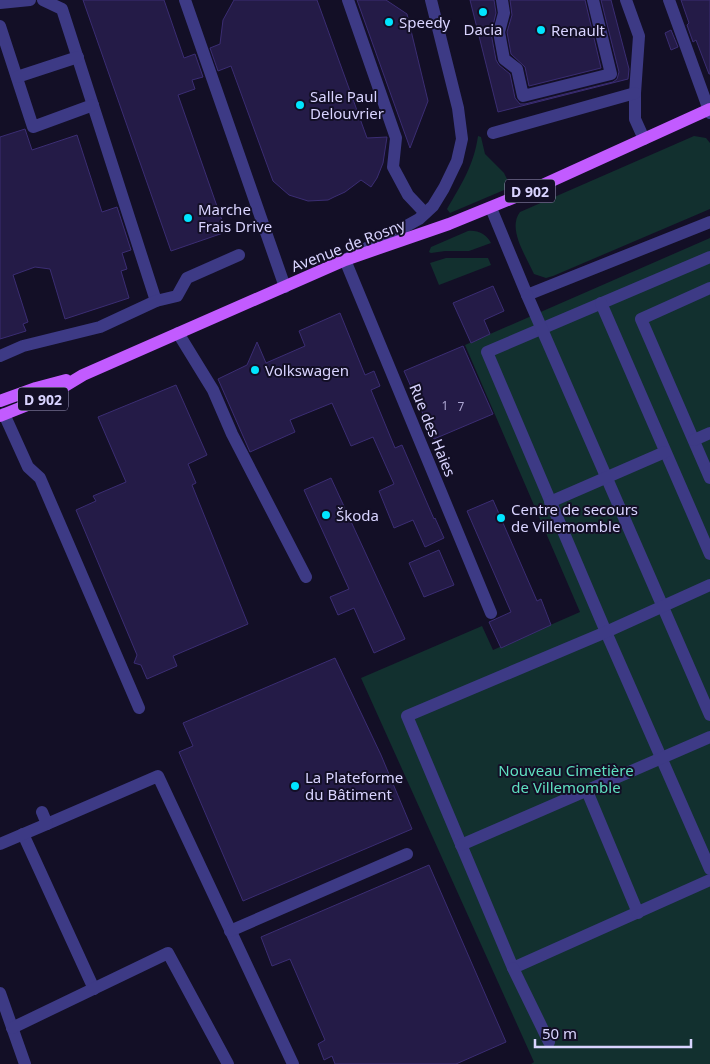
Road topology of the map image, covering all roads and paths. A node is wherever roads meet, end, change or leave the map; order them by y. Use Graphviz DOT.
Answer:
graph roads {
  1 [pos="30,0"];
  2 [pos="43,0"];
  3 [pos="185,0"];
  4 [pos="348,0"];
  5 [pos="430,0"];
  6 [pos="502,0"];
  7 [pos="593,0"];
  8 [pos="626,0"];
  9 [pos="669,0"];
  10 [pos="0,3"];
  11 [pos="0,26"];
  12 [pos="78,57"];
  13 [pos="17,77"];
  14 [pos="635,93"];
  15 [pos="93,105"];
  16 [pos="710,110"];
  17 [pos="493,133"];
  18 [pos="644,139"];
  19 [pos="491,208"];
  20 [pos="425,214"];
  21 [pos="710,222"];
  22 [pos="239,256"];
  23 [pos="710,256"];
  24 [pos="345,260"];
  25 [pos="285,287"];
  26 [pos="710,288"];
  27 [pos="527,295"];
  28 [pos="156,301"];
  29 [pos="602,303"];
  30 [pos="542,329"];
  31 [pos="178,333"];
  32 [pos="0,356"];
  33 [pos="84,375"];
  34 [pos="0,402"];
  35 [pos="2,415"];
  36 [pos="710,433"];
  37 [pos="694,440"];
  38 [pos="665,452"];
  39 [pos="607,478"];
  40 [pos="710,478"];
  41 [pos="550,502"];
  42 [pos="710,554"];
  43 [pos="306,578"];
  44 [pos="710,585"];
  45 [pos="662,607"];
  46 [pos="491,613"];
  47 [pos="606,632"];
  48 [pos="139,708"];
  49 [pos="710,715"];
  50 [pos="710,737"];
  51 [pos="662,759"];
  52 [pos="587,791"];
  53 [pos="42,812"];
  54 [pos="47,824"];
  55 [pos="23,834"];
  56 [pos="0,844"];
  57 [pos="461,845"];
  58 [pos="407,854"];
  59 [pos="710,869"];
  60 [pos="710,880"];
  61 [pos="638,913"];
  62 [pos="230,931"];
  63 [pos="513,968"];
  64 [pos="94,989"];
  65 [pos="0,993"];
  66 [pos="12,1028"];
  67 [pos="549,1042"];
  68 [pos="25,1064"];
  69 [pos="228,1064"];
  70 [pos="293,1064"];
  1 -- 10 [label="street"];
  2 -- 12 [label="street"];
  3 -- 25 [label="street"];
  4 -- 20 [label="street"];
  5 -- 20 [label="street"];
  6 -- 7 [label="street"];
  8 -- 14 [label="street"];
  9 -- 16 [label="street"];
  11 -- 13 [label="street"];
  12 -- 13 [label="street"];
  12 -- 15 [label="street"];
  13 -- 15 [label="street"];
  14 -- 17 [label="street"];
  14 -- 18 [label="street"];
  15 -- 28 [label="street"];
  16 -- 18 [label="main road, Avenue de Rosny / D 902"];
  18 -- 19 [label="main road, Avenue de Rosny / D 902"];
  19 -- 24 [label="main road, Avenue de Rosny / D 902"];
  19 -- 27 [label="street"];
  20 -- 24 [label="street"];
  21 -- 27 [label="street"];
  22 -- 28 [label="street"];
  23 -- 29 [label="street"];
  24 -- 25 [label="main road, Avenue de Rosny / D 902"];
  24 -- 46 [label="street, Rue des Haies"];
  25 -- 31 [label="main road, Avenue de Rosny / D 902"];
  26 -- 37 [label="street"];
  27 -- 30 [label="street"];
  28 -- 32 [label="street"];
  29 -- 30 [label="street"];
  29 -- 38 [label="street"];
  30 -- 39 [label="street"];
  30 -- 41 [label="street"];
  31 -- 33 [label="main road, Avenue de Rosny / D 902"];
  31 -- 43 [label="street"];
  33 -- 34 [label="main road"];
  33 -- 35 [label="main road, Avenue de Rosny / D 902"];
  35 -- 48 [label="street"];
  36 -- 37 [label="street"];
  37 -- 40 [label="street"];
  38 -- 39 [label="street"];
  38 -- 42 [label="street"];
  39 -- 41 [label="street"];
  39 -- 45 [label="street"];
  41 -- 47 [label="street"];
  44 -- 45 [label="street"];
  45 -- 47 [label="street"];
  45 -- 49 [label="street"];
  47 -- 51 [label="street"];
  47 -- 57 [label="street"];
  50 -- 51 [label="street"];
  51 -- 52 [label="street"];
  51 -- 59 [label="street"];
  52 -- 57 [label="street"];
  52 -- 61 [label="street"];
  53 -- 54 [label="street"];
  54 -- 55 [label="street"];
  54 -- 62 [label="street"];
  55 -- 56 [label="street"];
  55 -- 64 [label="street"];
  57 -- 63 [label="street"];
  58 -- 62 [label="street"];
  60 -- 61 [label="street"];
  61 -- 63 [label="street"];
  62 -- 70 [label="street"];
  63 -- 67 [label="street"];
  64 -- 66 [label="street"];
  64 -- 69 [label="street"];
  65 -- 66 [label="street"];
  66 -- 68 [label="street"];
}
